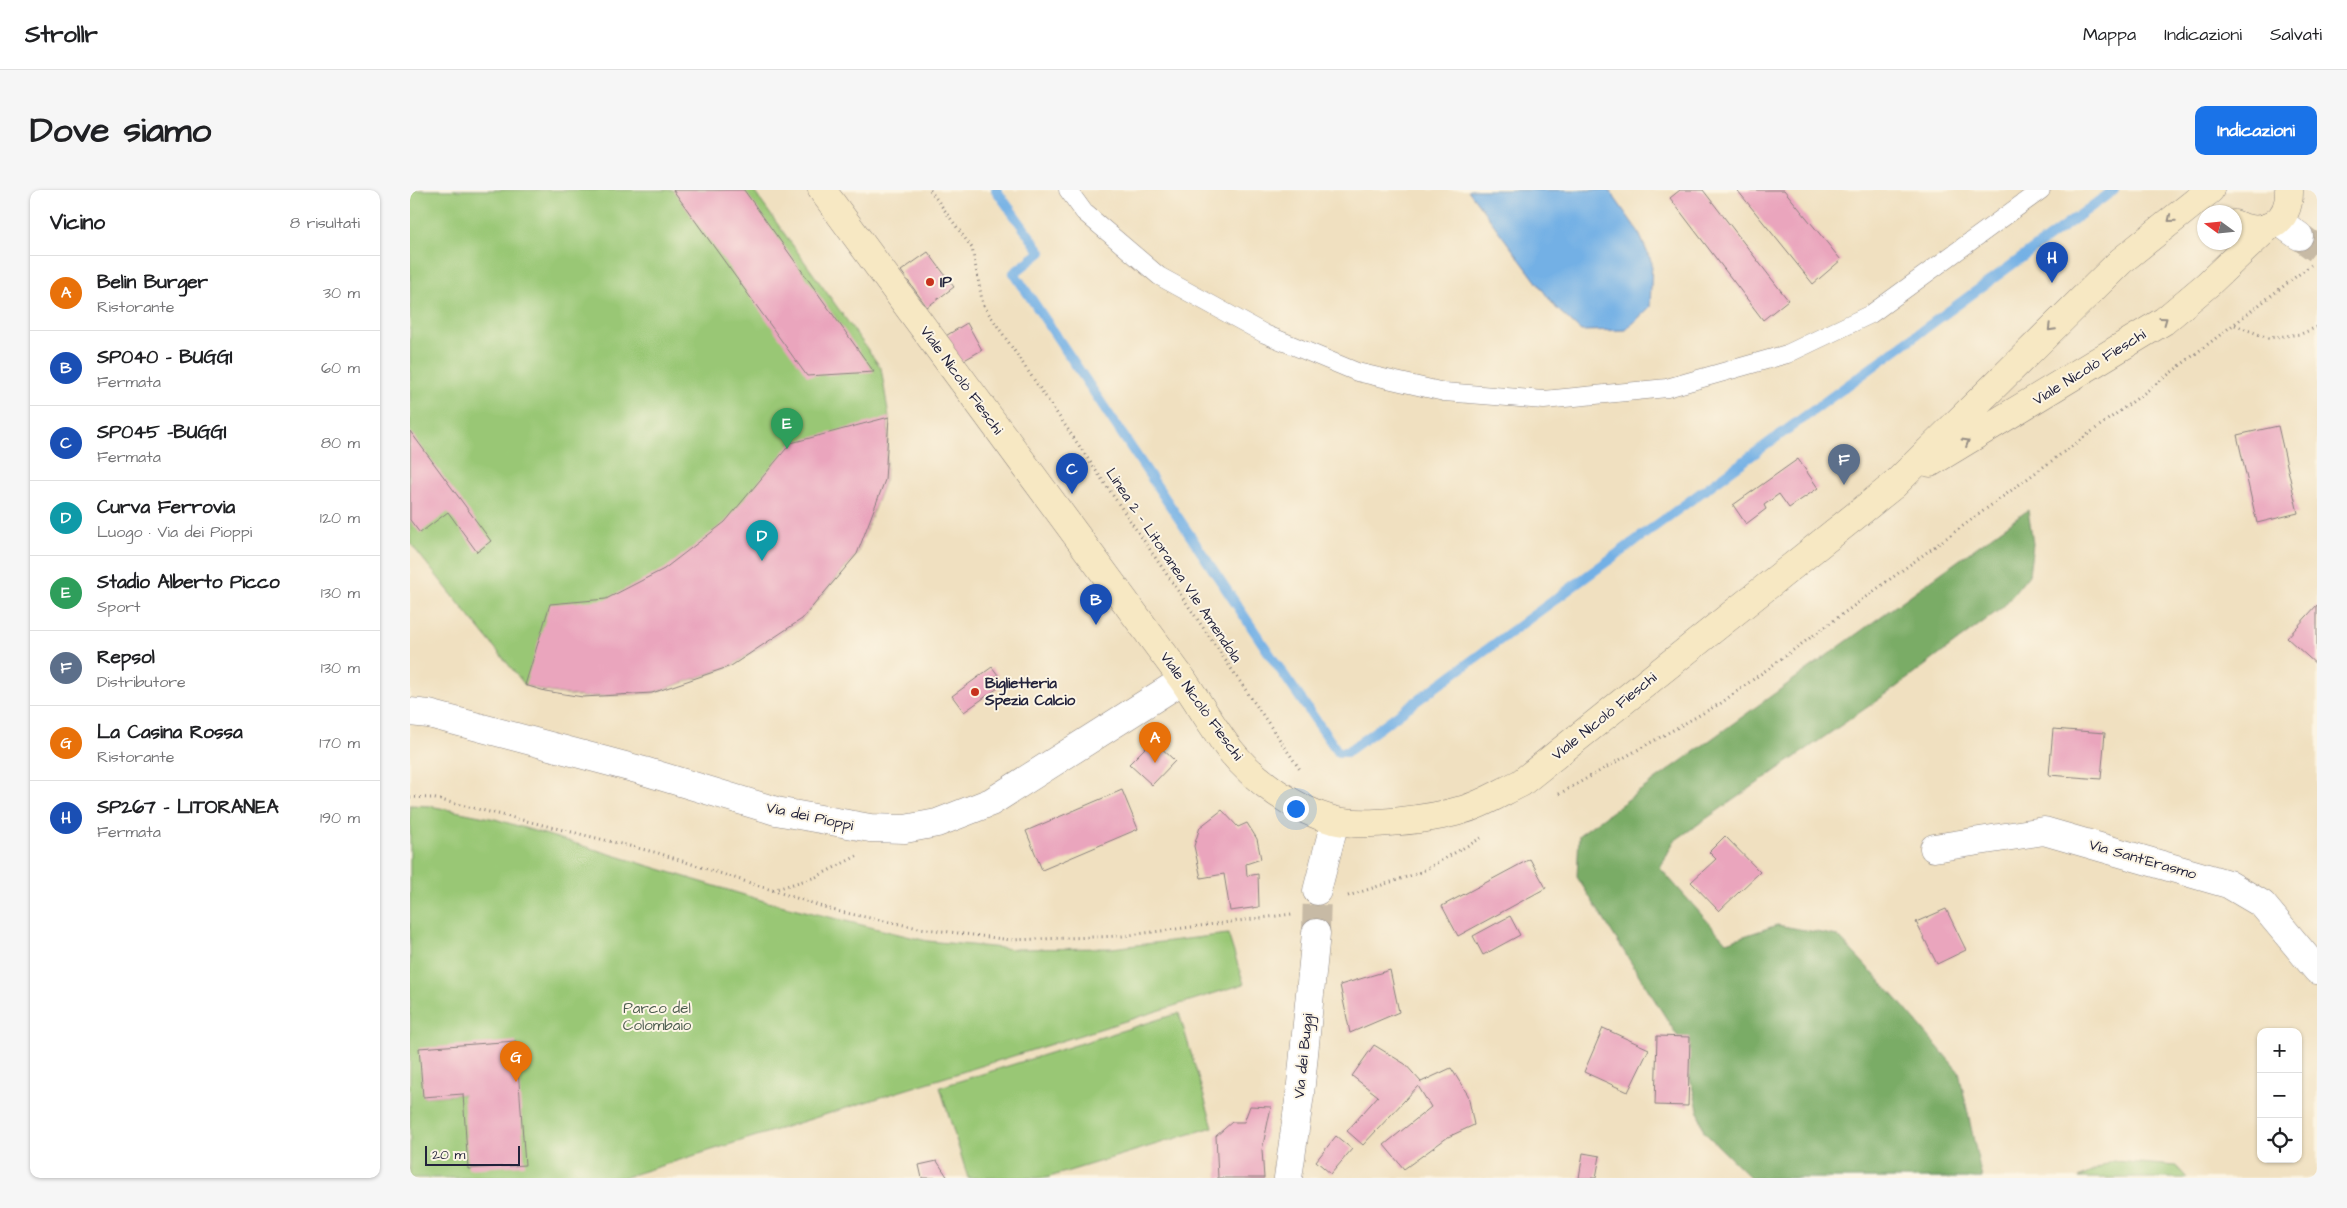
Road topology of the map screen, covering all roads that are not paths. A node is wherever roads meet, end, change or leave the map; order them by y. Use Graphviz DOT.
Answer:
graph roads {
  1 [pos="822,190"];
  2 [pos="1068,190"];
  3 [pos="2041,190"];
  4 [pos="2210,190"];
  5 [pos="2220,190"];
  6 [pos="2289,190"];
  7 [pos="2221,205"];
  8 [pos="2242,228"];
  9 [pos="2282,228"];
  10 [pos="1894,485"];
  11 [pos="1183,680"];
  12 [pos="410,712"];
  13 [pos="1335,821"];
  14 [pos="1934,848"];
  15 [pos="1317,891"];
  16 [pos="1316,933"];
  17 [pos="2317,970"];
  18 [pos="1288,1178"];
  1 -- 11 [label="main road, Viale Nicolò Fieschi"];
  2 -- 3 [label="lane"];
  4 -- 10 [label="main road, Viale Nicolò Fieschi, one-way"];
  5 -- 7 [label="main road"];
  6 -- 9 [label="main road, Viale Nicolò Fieschi"];
  8 -- 9 [label="main road"];
  10 -- 9 [label="main road, Viale Nicolò Fieschi, one-way"];
  10 -- 13 [label="main road, Viale Nicolò Fieschi"];
  11 -- 12 [label="street, Via dei Pioppi"];
  11 -- 13 [label="main road, Viale Nicolò Fieschi"];
  13 -- 15 [label="street"];
  14 -- 17 [label="street, Via Sant'Erasmo"];
  16 -- 18 [label="street, Via dei Buggi"];
}
